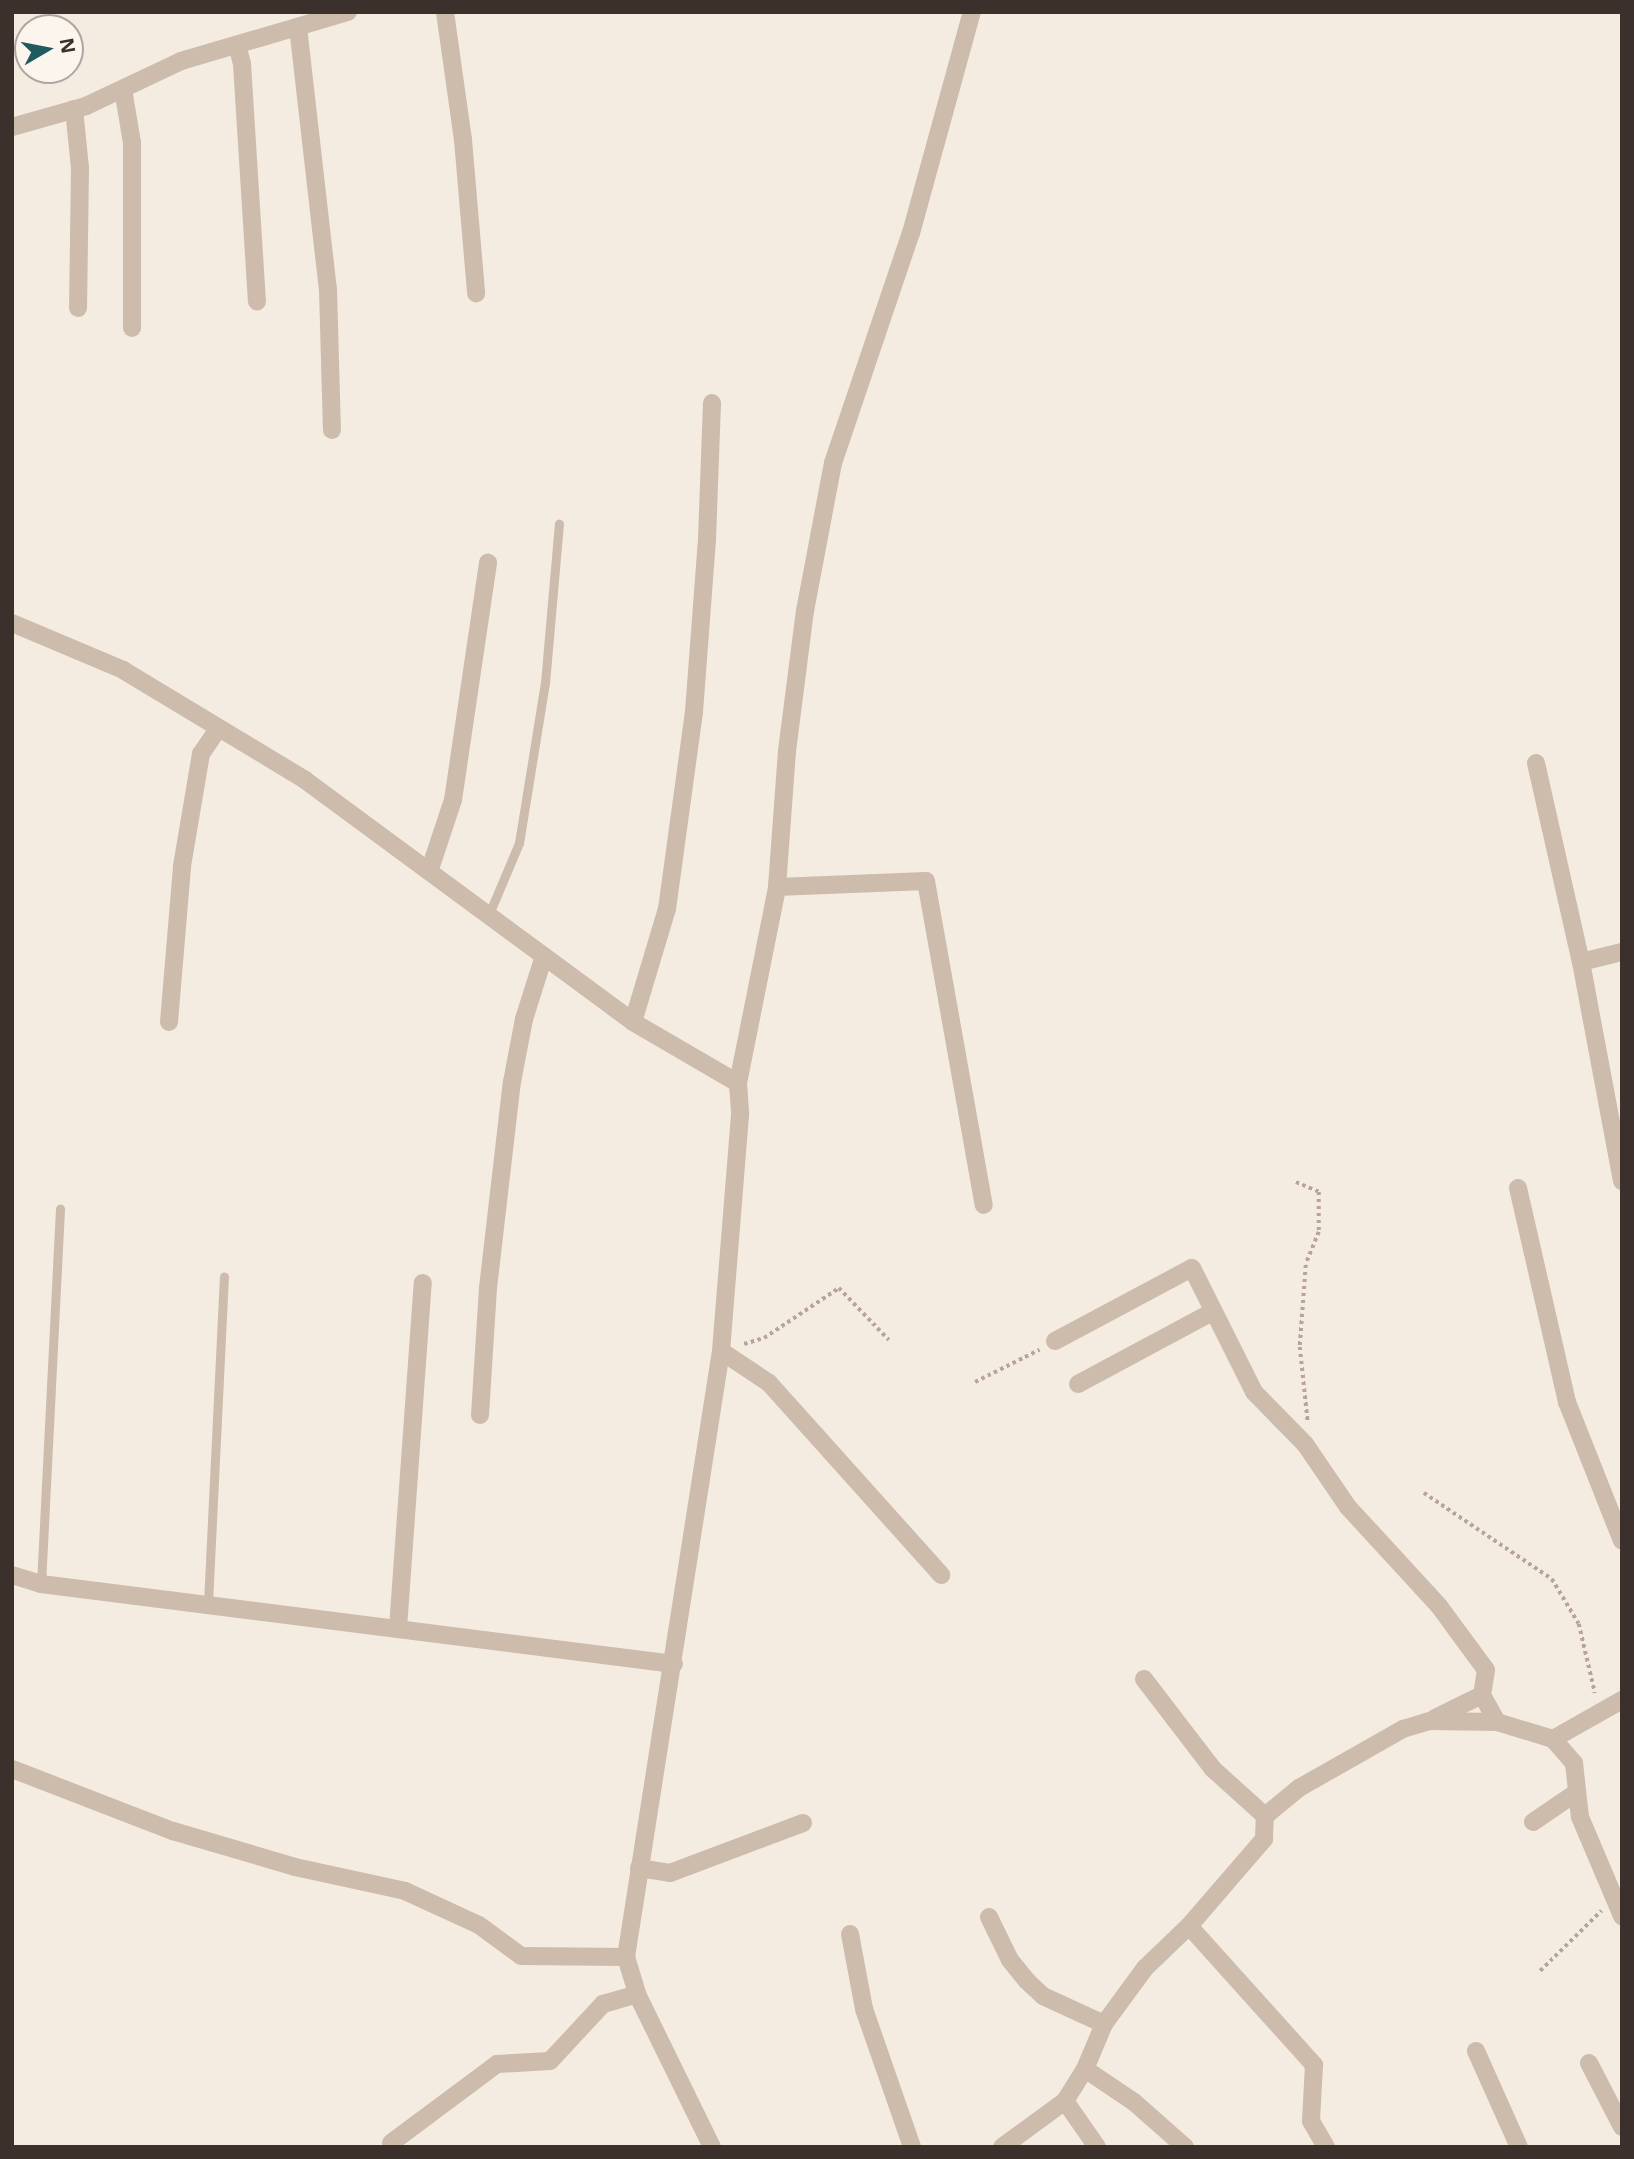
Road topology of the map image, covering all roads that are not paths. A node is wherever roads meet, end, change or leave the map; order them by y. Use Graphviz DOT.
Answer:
graph roads {
  1 [pos="348,12"];
  2 [pos="445,12"];
  3 [pos="972,12"];
  4 [pos="298,27"];
  5 [pos="237,45"];
  6 [pos="123,89"];
  7 [pos="74,109"];
  8 [pos="12,127"];
  9 [pos="476,292"];
  10 [pos="257,302"];
  11 [pos="78,308"];
  12 [pos="132,328"];
  13 [pos="712,403"];
  14 [pos="332,430"];
  15 [pos="559,524"];
  16 [pos="488,563"];
  17 [pos="12,623"];
  18 [pos="218,729"];
  19 [pos="1536,763"];
  20 [pos="430,869"];
  21 [pos="777,887"];
  22 [pos="489,914"];
  23 [pos="1622,952"];
  24 [pos="544,956"];
  25 [pos="1581,962"];
  26 [pos="169,1022"];
  27 [pos="634,1022"];
  28 [pos="738,1083"];
  29 [pos="1622,1181"];
  30 [pos="1518,1188"];
  31 [pos="984,1205"];
  32 [pos="60,1208"];
  33 [pos="224,1276"];
  34 [pos="423,1283"];
  35 [pos="1212,1312"];
  36 [pos="1055,1341"];
  37 [pos="721,1351"];
  38 [pos="1078,1384"];
  39 [pos="480,1415"];
  40 [pos="1622,1541"];
  41 [pos="12,1575"];
  42 [pos="941,1575"];
  43 [pos="41,1584"];
  44 [pos="208,1603"];
  45 [pos="398,1628"];
  46 [pos="674,1664"];
  47 [pos="1144,1679"];
  48 [pos="1482,1695"];
  49 [pos="1622,1700"];
  50 [pos="1430,1721"];
  51 [pos="1497,1721"];
  52 [pos="1553,1740"];
  53 [pos="12,1769"];
  54 [pos="1574,1794"];
  55 [pos="1265,1816"];
  56 [pos="1533,1822"];
  57 [pos="803,1823"];
  58 [pos="639,1868"];
  59 [pos="1618,1908"];
  60 [pos="989,1917"];
  61 [pos="1189,1926"];
  62 [pos="850,1934"];
  63 [pos="626,1957"];
  64 [pos="638,1994"];
  65 [pos="1104,2024"];
  66 [pos="1476,2051"];
  67 [pos="1589,2063"];
  68 [pos="1086,2069"];
  69 [pos="1065,2101"];
  70 [pos="1622,2127"];
  71 [pos="391,2143"];
  72 [pos="712,2147"];
  73 [pos="912,2147"];
  74 [pos="1002,2147"];
  75 [pos="1097,2147"];
  76 [pos="1185,2147"];
  77 [pos="1326,2147"];
  78 [pos="1519,2147"];
  1 -- 4 [label="street"];
  2 -- 9 [label="street"];
  3 -- 21 [label="street"];
  4 -- 5 [label="street"];
  4 -- 14 [label="street"];
  5 -- 6 [label="street"];
  5 -- 10 [label="street"];
  6 -- 7 [label="street"];
  6 -- 12 [label="street"];
  7 -- 8 [label="street"];
  7 -- 11 [label="street"];
  13 -- 27 [label="street"];
  15 -- 22 [label="lane"];
  16 -- 20 [label="street"];
  17 -- 18 [label="street"];
  18 -- 20 [label="street"];
  18 -- 26 [label="street"];
  19 -- 25 [label="street"];
  20 -- 22 [label="street"];
  21 -- 28 [label="street"];
  21 -- 31 [label="street"];
  22 -- 24 [label="street"];
  23 -- 25 [label="street"];
  24 -- 27 [label="street"];
  24 -- 39 [label="street"];
  25 -- 29 [label="street"];
  27 -- 28 [label="street"];
  28 -- 37 [label="street"];
  30 -- 40 [label="street"];
  32 -- 43 [label="lane"];
  33 -- 44 [label="lane"];
  34 -- 45 [label="street"];
  35 -- 36 [label="street"];
  35 -- 38 [label="street"];
  35 -- 48 [label="street"];
  37 -- 42 [label="street"];
  37 -- 46 [label="street"];
  41 -- 43 [label="street"];
  43 -- 44 [label="street"];
  44 -- 45 [label="street"];
  45 -- 46 [label="street"];
  46 -- 58 [label="street"];
  47 -- 55 [label="street"];
  48 -- 50 [label="street"];
  48 -- 51 [label="street"];
  49 -- 52 [label="street"];
  50 -- 51 [label="street"];
  50 -- 55 [label="street"];
  51 -- 52 [label="street"];
  52 -- 54 [label="street"];
  53 -- 63 [label="street"];
  54 -- 56 [label="street"];
  54 -- 59 [label="street"];
  55 -- 61 [label="street"];
  57 -- 58 [label="street"];
  58 -- 63 [label="street"];
  60 -- 65 [label="street"];
  61 -- 65 [label="street"];
  61 -- 77 [label="street"];
  62 -- 73 [label="street"];
  63 -- 64 [label="street"];
  64 -- 71 [label="street"];
  64 -- 72 [label="street"];
  65 -- 68 [label="street"];
  66 -- 78 [label="street"];
  67 -- 70 [label="street"];
  68 -- 69 [label="street"];
  68 -- 76 [label="street"];
  69 -- 74 [label="street"];
  69 -- 75 [label="street"];
}
